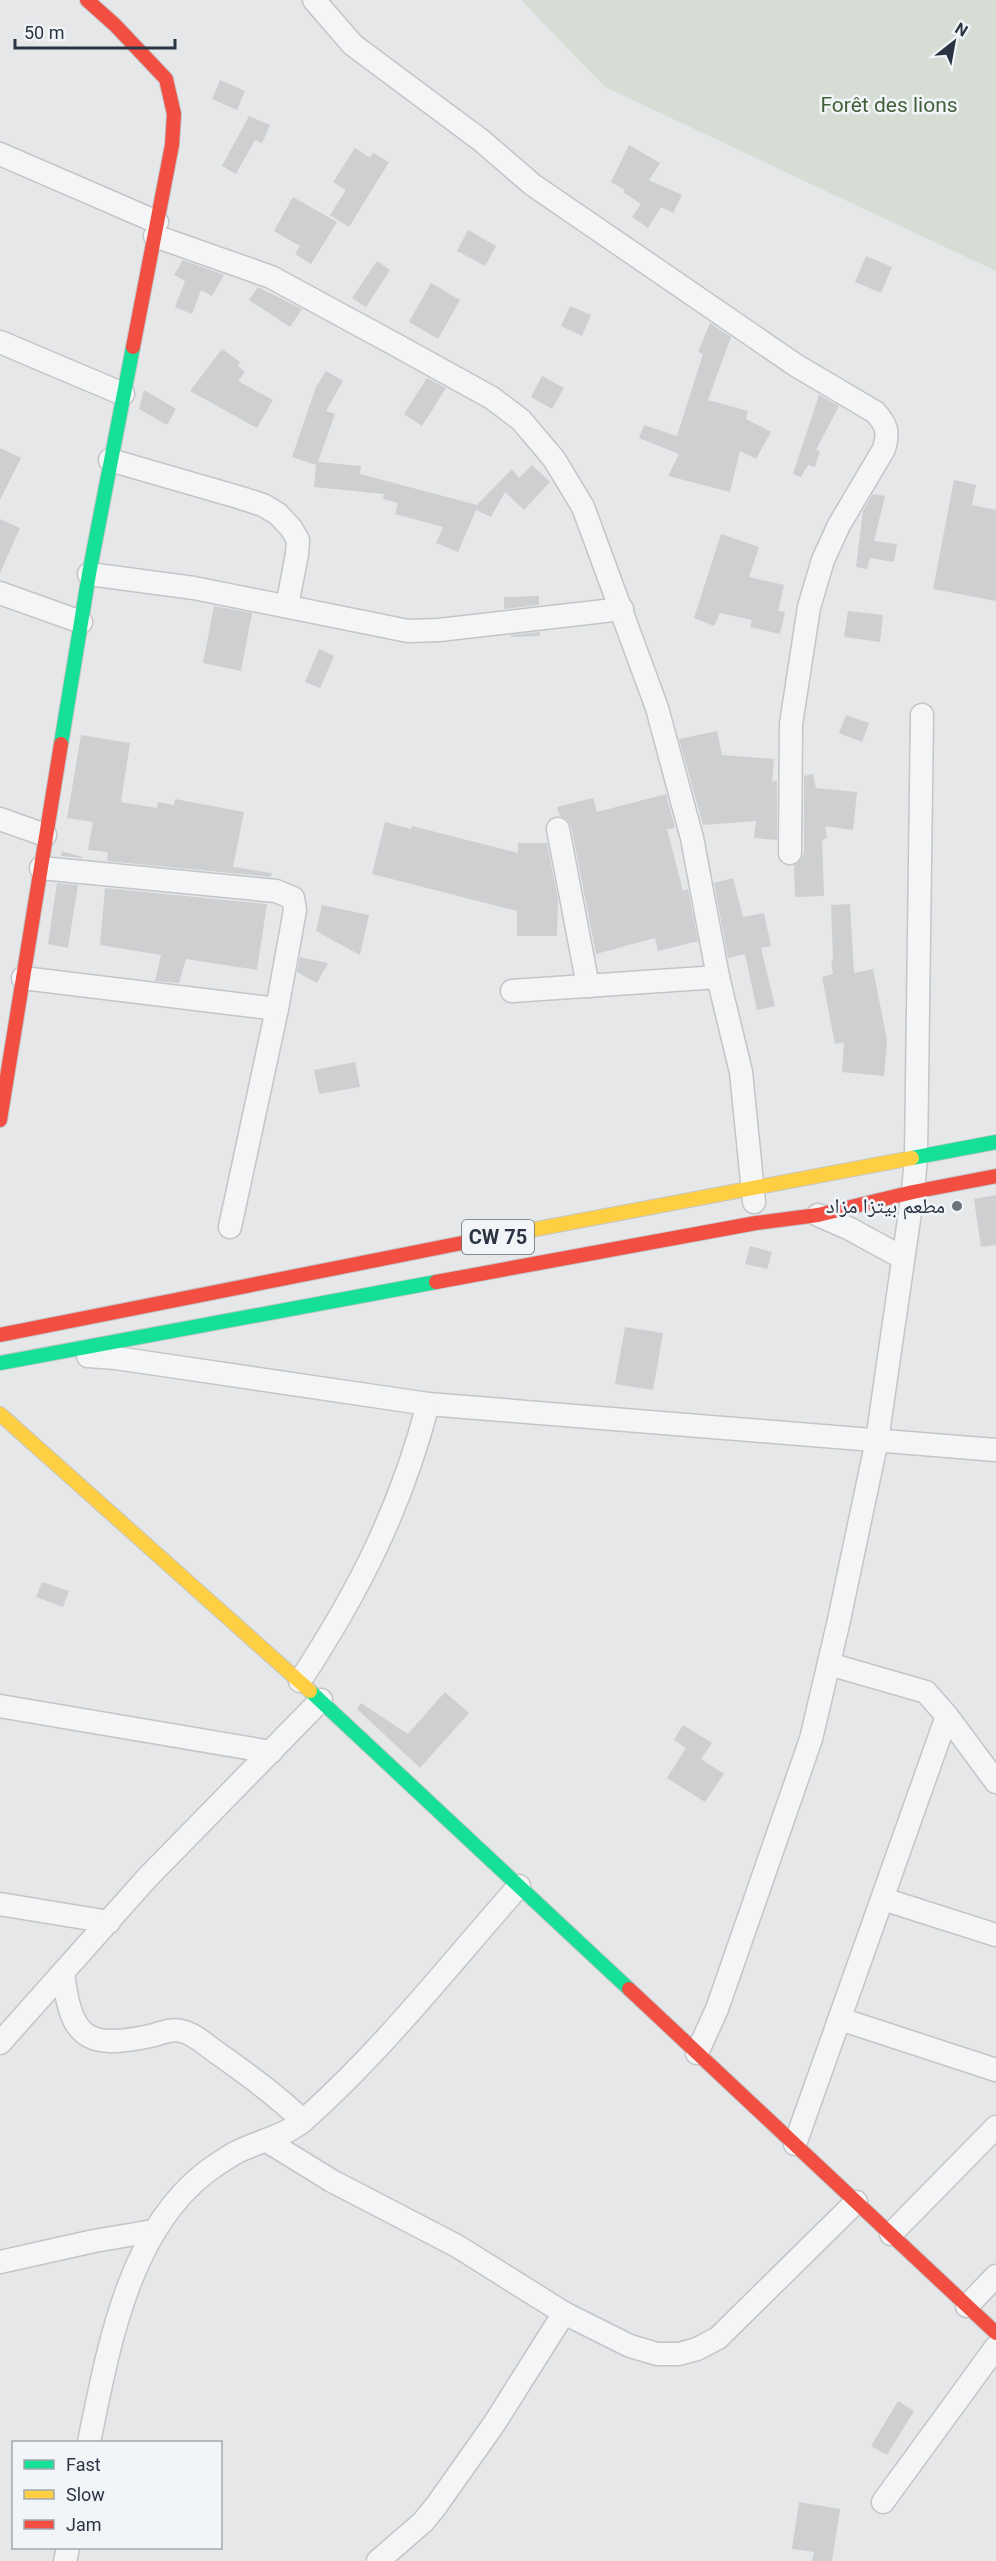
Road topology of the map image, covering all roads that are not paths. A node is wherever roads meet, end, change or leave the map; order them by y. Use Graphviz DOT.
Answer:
graph roads {
  1 [pos="87,0"];
  2 [pos="314,0"];
  3 [pos="0,154"];
  4 [pos="156,229"];
  5 [pos="0,342"];
  6 [pos="123,394"];
  7 [pos="110,460"];
  8 [pos="89,574"];
  9 [pos="0,593"];
  10 [pos="287,606"];
  11 [pos="622,609"];
  12 [pos="81,622"];
  13 [pos="922,715"];
  14 [pos="0,819"];
  15 [pos="558,829"];
  16 [pos="45,835"];
  17 [pos="790,853"];
  18 [pos="41,868"];
  19 [pos="718,977"];
  20 [pos="23,978"];
  21 [pos="588,986"];
  22 [pos="512,991"];
  23 [pos="277,1009"];
  24 [pos="0,1120"];
  25 [pos="996,1143"];
  26 [pos="916,1157"];
  27 [pos="996,1176"];
  28 [pos="752,1188"];
  29 [pos="913,1192"];
  30 [pos="818,1215"];
  31 [pos="756,1222"];
  32 [pos="230,1227"];
  33 [pos="903,1258"];
  34 [pos="278,1295"];
  35 [pos="43,1328"];
  36 [pos="0,1335"];
  37 [pos="47,1353"];
  38 [pos="0,1363"];
  39 [pos="428,1404"];
  40 [pos="0,1414"];
  41 [pos="876,1440"];
  42 [pos="996,1450"];
  43 [pos="829,1665"];
  44 [pos="300,1681"];
  45 [pos="321,1701"];
  46 [pos="0,1706"];
  47 [pos="947,1716"];
  48 [pos="271,1752"];
  49 [pos="996,1782"];
  50 [pos="519,1886"];
  51 [pos="883,1899"];
  52 [pos="0,1904"];
  53 [pos="109,1922"];
  54 [pos="996,1935"];
  55 [pos="63,1973"];
  56 [pos="840,2019"];
  57 [pos="0,2043"];
  58 [pos="697,2053"];
  59 [pos="996,2070"];
  60 [pos="303,2121"];
  61 [pos="996,2127"];
  62 [pos="267,2141"];
  63 [pos="795,2144"];
  64 [pos="856,2202"];
  65 [pos="153,2231"];
  66 [pos="891,2234"];
  67 [pos="0,2262"];
  68 [pos="996,2276"];
  69 [pos="967,2306"];
  70 [pos="564,2313"];
  71 [pos="996,2333"];
  72 [pos="996,2347"];
  73 [pos="89,2441"];
  74 [pos="883,2502"];
  75 [pos="378,2561"];
  1 -- 4 [label="main road"];
  2 -- 17 [label="street"];
  3 -- 4 [label="street"];
  4 -- 6 [label="main road"];
  4 -- 11 [label="street"];
  5 -- 6 [label="street"];
  6 -- 7 [label="main road"];
  7 -- 8 [label="main road"];
  7 -- 10 [label="street"];
  8 -- 10 [label="street"];
  8 -- 12 [label="main road"];
  9 -- 12 [label="street"];
  10 -- 11 [label="street"];
  11 -- 19 [label="street"];
  12 -- 16 [label="main road"];
  13 -- 26 [label="street"];
  14 -- 16 [label="street"];
  15 -- 21 [label="street"];
  16 -- 18 [label="main road"];
  18 -- 20 [label="main road"];
  18 -- 23 [label="street"];
  19 -- 21 [label="street"];
  19 -- 28 [label="street"];
  20 -- 23 [label="street"];
  20 -- 24 [label="main road"];
  21 -- 22 [label="street"];
  23 -- 32 [label="street"];
  25 -- 26 [label="main road, CW 75"];
  26 -- 28 [label="main road, CW 75"];
  26 -- 29 [label="street"];
  27 -- 29 [label="main road, CW 75"];
  28 -- 31 [label="street"];
  28 -- 34 [label="main road, CW 75"];
  29 -- 30 [label="main road, CW 75"];
  29 -- 33 [label="street"];
  30 -- 31 [label="main road, CW 75"];
  30 -- 33 [label="street"];
  31 -- 34 [label="main road, CW 75"];
  33 -- 41 [label="street"];
  34 -- 35 [label="main road, CW 75"];
  34 -- 37 [label="main road, CW 75"];
  35 -- 36 [label="main road, CW 75"];
  35 -- 37 [label="street"];
  37 -- 38 [label="main road, CW 75"];
  37 -- 39 [label="street"];
  39 -- 41 [label="street"];
  39 -- 44 [label="street"];
  40 -- 44 [label="main road"];
  41 -- 42 [label="street"];
  41 -- 43 [label="street"];
  43 -- 47 [label="street"];
  43 -- 58 [label="street"];
  44 -- 45 [label="main road"];
  45 -- 48 [label="street"];
  45 -- 50 [label="main road"];
  46 -- 48 [label="street"];
  47 -- 49 [label="street"];
  47 -- 51 [label="street"];
  48 -- 53 [label="street"];
  50 -- 58 [label="main road"];
  50 -- 60 [label="street"];
  51 -- 54 [label="street"];
  51 -- 56 [label="street"];
  52 -- 53 [label="street"];
  53 -- 55 [label="street"];
  55 -- 57 [label="street"];
  55 -- 60 [label="street"];
  56 -- 59 [label="street"];
  56 -- 63 [label="street"];
  58 -- 63 [label="main road"];
  60 -- 62 [label="street"];
  61 -- 66 [label="street"];
  62 -- 65 [label="street"];
  62 -- 70 [label="street"];
  63 -- 64 [label="main road"];
  64 -- 66 [label="main road"];
  64 -- 70 [label="street"];
  65 -- 67 [label="street"];
  65 -- 73 [label="street"];
  66 -- 69 [label="main road"];
  68 -- 69 [label="street"];
  69 -- 71 [label="main road"];
  70 -- 75 [label="street"];
  72 -- 74 [label="street"];
}
